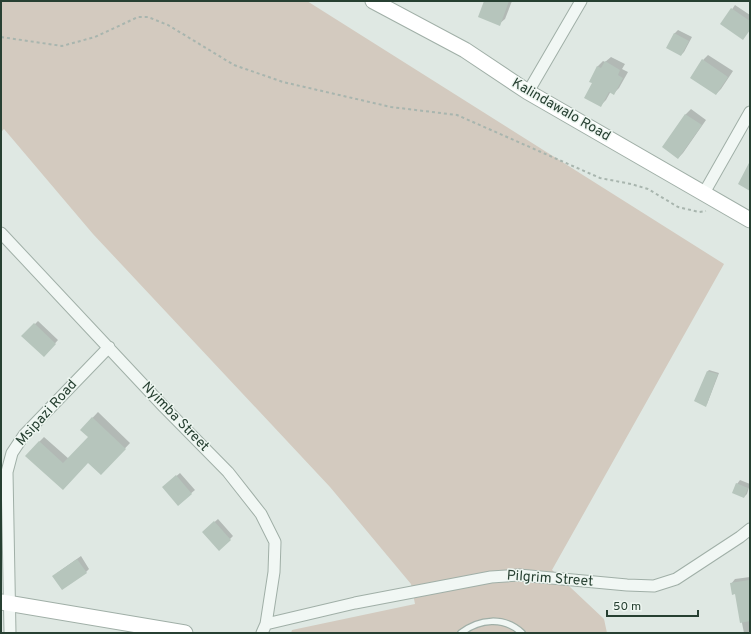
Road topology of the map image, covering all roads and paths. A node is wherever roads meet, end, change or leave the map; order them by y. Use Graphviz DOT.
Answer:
graph roads {
  1 [pos="373,1"];
  2 [pos="581,1"];
  3 [pos="1,37"];
  4 [pos="528,92"];
  5 [pos="750,112"];
  6 [pos="704,193"];
  7 [pos="707,211"];
  8 [pos="750,220"];
  9 [pos="1,233"];
  10 [pos="109,347"];
  11 [pos="750,529"];
  12 [pos="5,602"];
  13 [pos="264,629"];
  14 [pos="10,633"];
  15 [pos="185,633"];
  16 [pos="461,633"];
  17 [pos="522,633"];
  1 -- 4 [label="street, Kalindawalo Road"];
  2 -- 4 [label="street"];
  3 -- 7 [label="path"];
  4 -- 6 [label="street, Kalindawalo Road"];
  5 -- 6 [label="street"];
  6 -- 8 [label="street, Kalindawalo Road"];
  9 -- 10 [label="street, Nyimba Street"];
  10 -- 12 [label="street, Msipazi Road"];
  10 -- 13 [label="street, Nyimba Street"];
  11 -- 13 [label="street, Pilgrim Street"];
  12 -- 14 [label="street, Msipazi Road"];
  12 -- 15 [label="street"];
  16 -- 17 [label="lane"];
}
